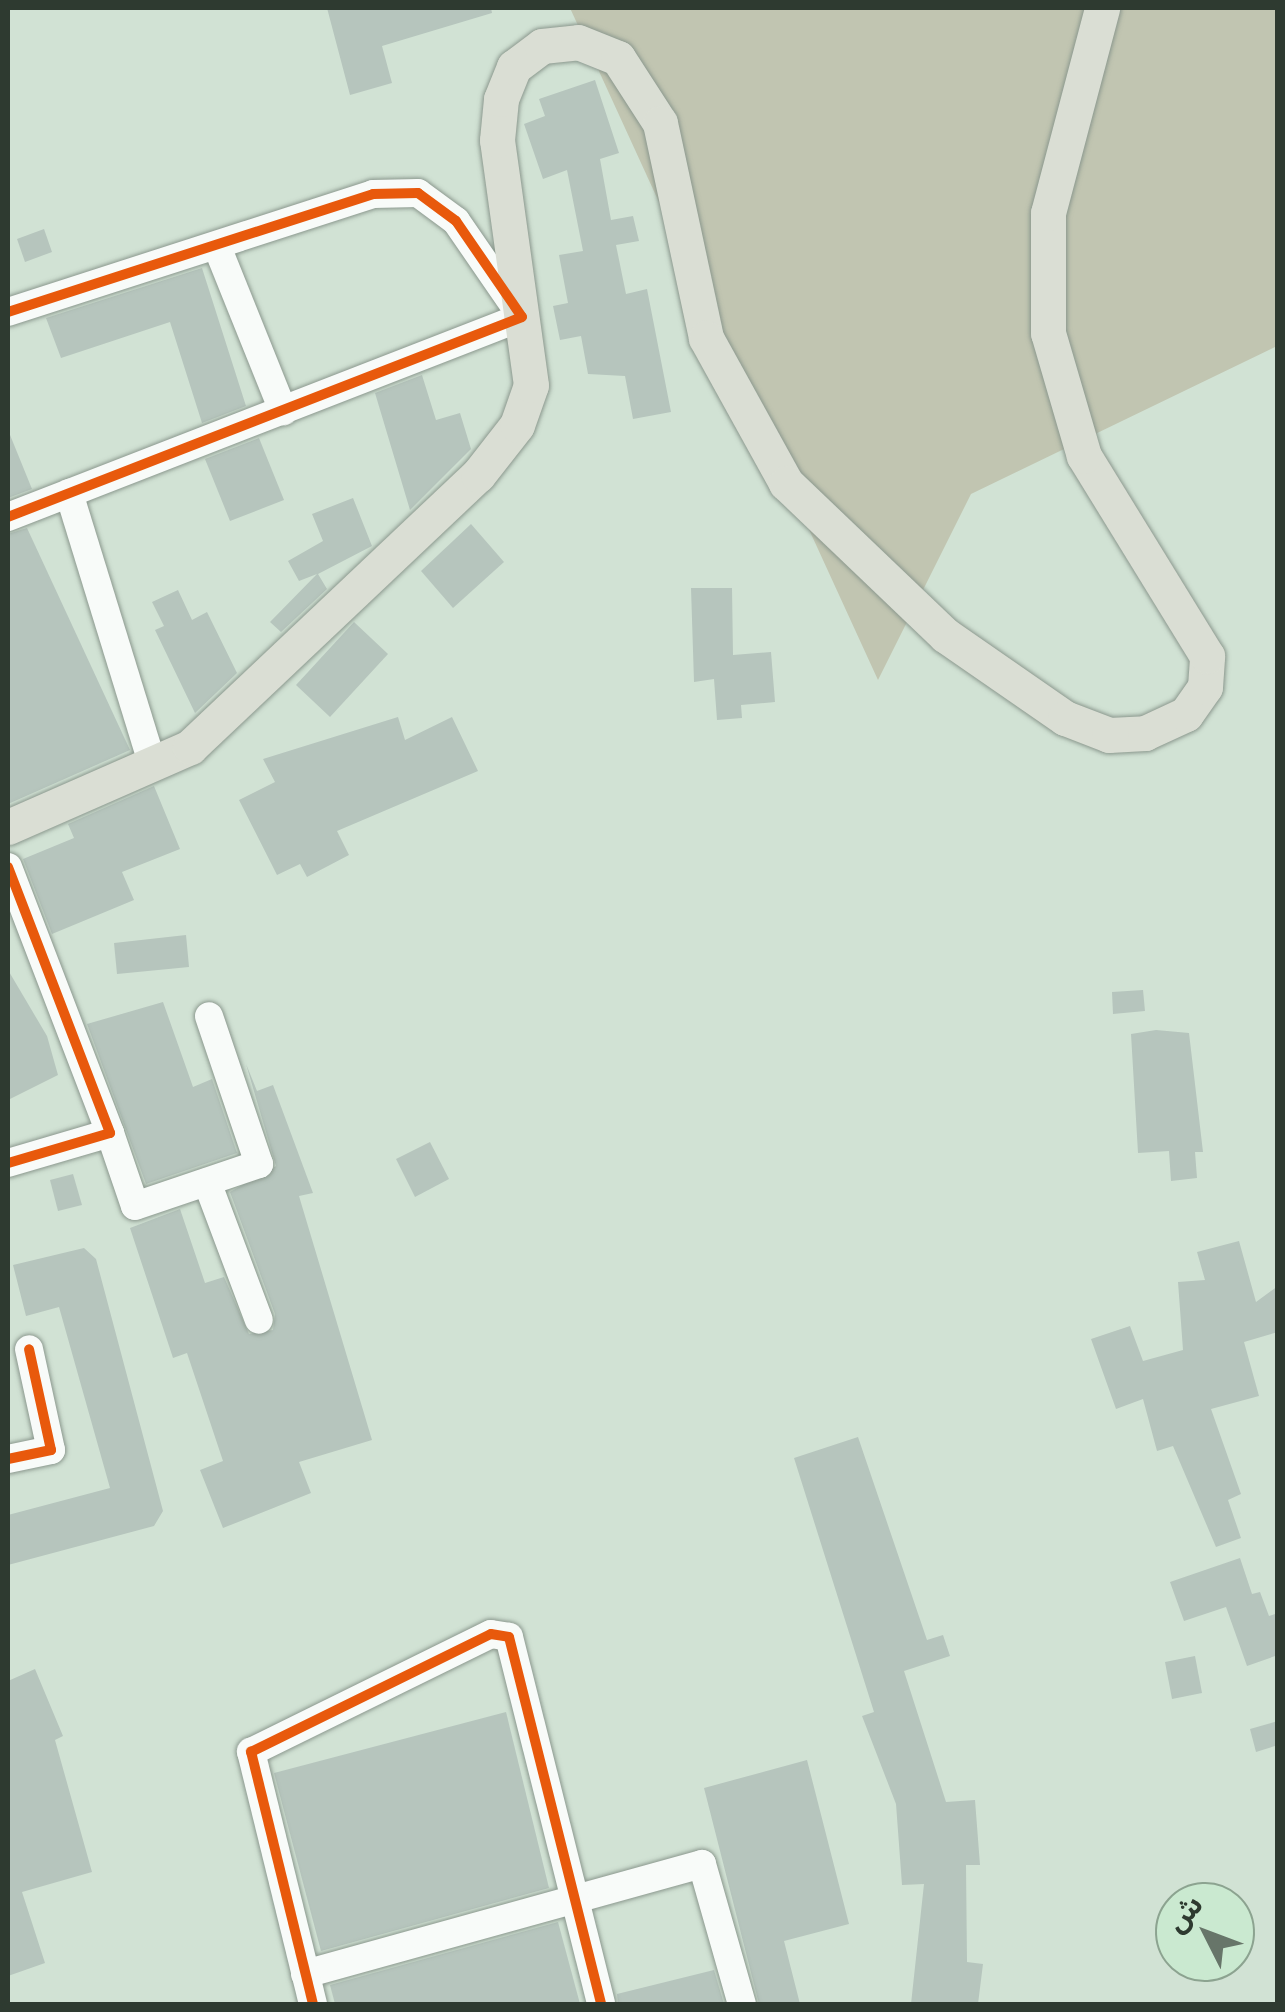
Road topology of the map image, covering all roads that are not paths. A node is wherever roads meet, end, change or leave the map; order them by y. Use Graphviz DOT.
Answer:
graph roads {
  1 [pos="1102,8"];
  2 [pos="218,249"];
  3 [pos="8,312"];
  4 [pos="522,317"];
  5 [pos="283,411"];
  6 [pos="69,493"];
  7 [pos="8,517"];
  8 [pos="153,766"];
  9 [pos="8,827"];
  10 [pos="8,867"];
  11 [pos="209,1016"];
  12 [pos="110,1133"];
  13 [pos="8,1164"];
  14 [pos="207,1182"];
  15 [pos="259,1320"];
  16 [pos="28,1349"];
  17 [pos="8,1459"];
  18 [pos="575,1900"];
  19 [pos="306,1974"];
  20 [pos="313,2004"];
  21 [pos="601,2004"];
  22 [pos="742,2004"];
  1 -- 4 [label="main road"];
  2 -- 3 [label="street"];
  2 -- 4 [label="street"];
  2 -- 5 [label="street"];
  4 -- 5 [label="street"];
  4 -- 8 [label="main road"];
  5 -- 6 [label="street"];
  6 -- 7 [label="street"];
  6 -- 8 [label="street"];
  8 -- 9 [label="main road"];
  10 -- 12 [label="street"];
  11 -- 14 [label="street"];
  12 -- 13 [label="street"];
  12 -- 14 [label="street"];
  14 -- 15 [label="street"];
  16 -- 17 [label="street"];
  18 -- 19 [label="street"];
  18 -- 19 [label="street"];
  18 -- 21 [label="street"];
  18 -- 22 [label="street"];
  19 -- 20 [label="street"];
}
